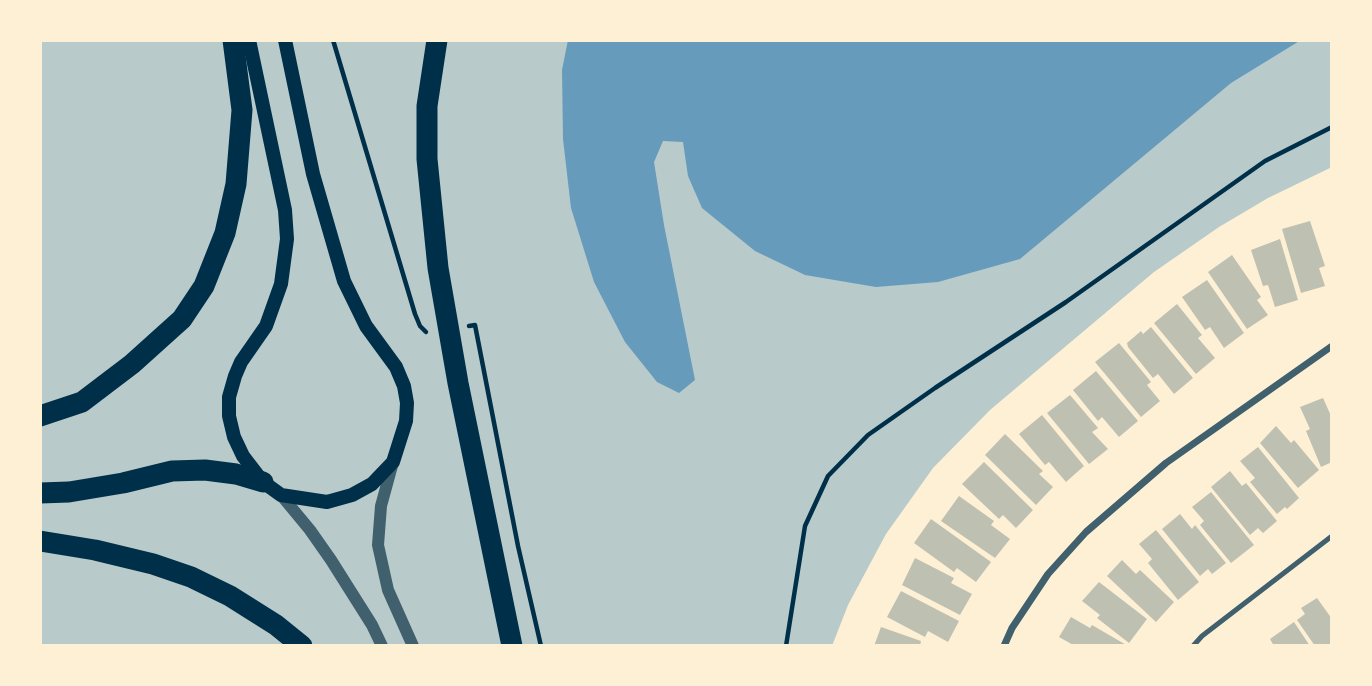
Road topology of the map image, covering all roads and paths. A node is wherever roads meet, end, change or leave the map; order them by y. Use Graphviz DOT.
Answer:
graph roads {
  1 [pos="233,40"];
  2 [pos="250,40"];
  3 [pos="285,40"];
  4 [pos="437,40"];
  5 [pos="1332,127"];
  6 [pos="1332,346"];
  7 [pos="40,416"];
  8 [pos="393,462"];
  9 [pos="263,482"];
  10 [pos="40,493"];
  11 [pos="281,495"];
  12 [pos="1332,536"];
  13 [pos="40,541"];
  14 [pos="302,646"];
  15 [pos="382,646"];
  16 [pos="413,646"];
  17 [pos="512,646"];
  18 [pos="786,646"];
  19 [pos="1004,646"];
  20 [pos="1193,646"];
  1 -- 7 [label="highway"];
  2 -- 9 [label="main road"];
  3 -- 8 [label="main road"];
  4 -- 17 [label="highway"];
  5 -- 18 [label="path"];
  6 -- 19 [label="street"];
  8 -- 11 [label="main road"];
  8 -- 16 [label="street"];
  9 -- 10 [label="highway"];
  9 -- 11 [label="main road"];
  11 -- 15 [label="street"];
  12 -- 20 [label="lane"];
  13 -- 14 [label="highway"];
}
